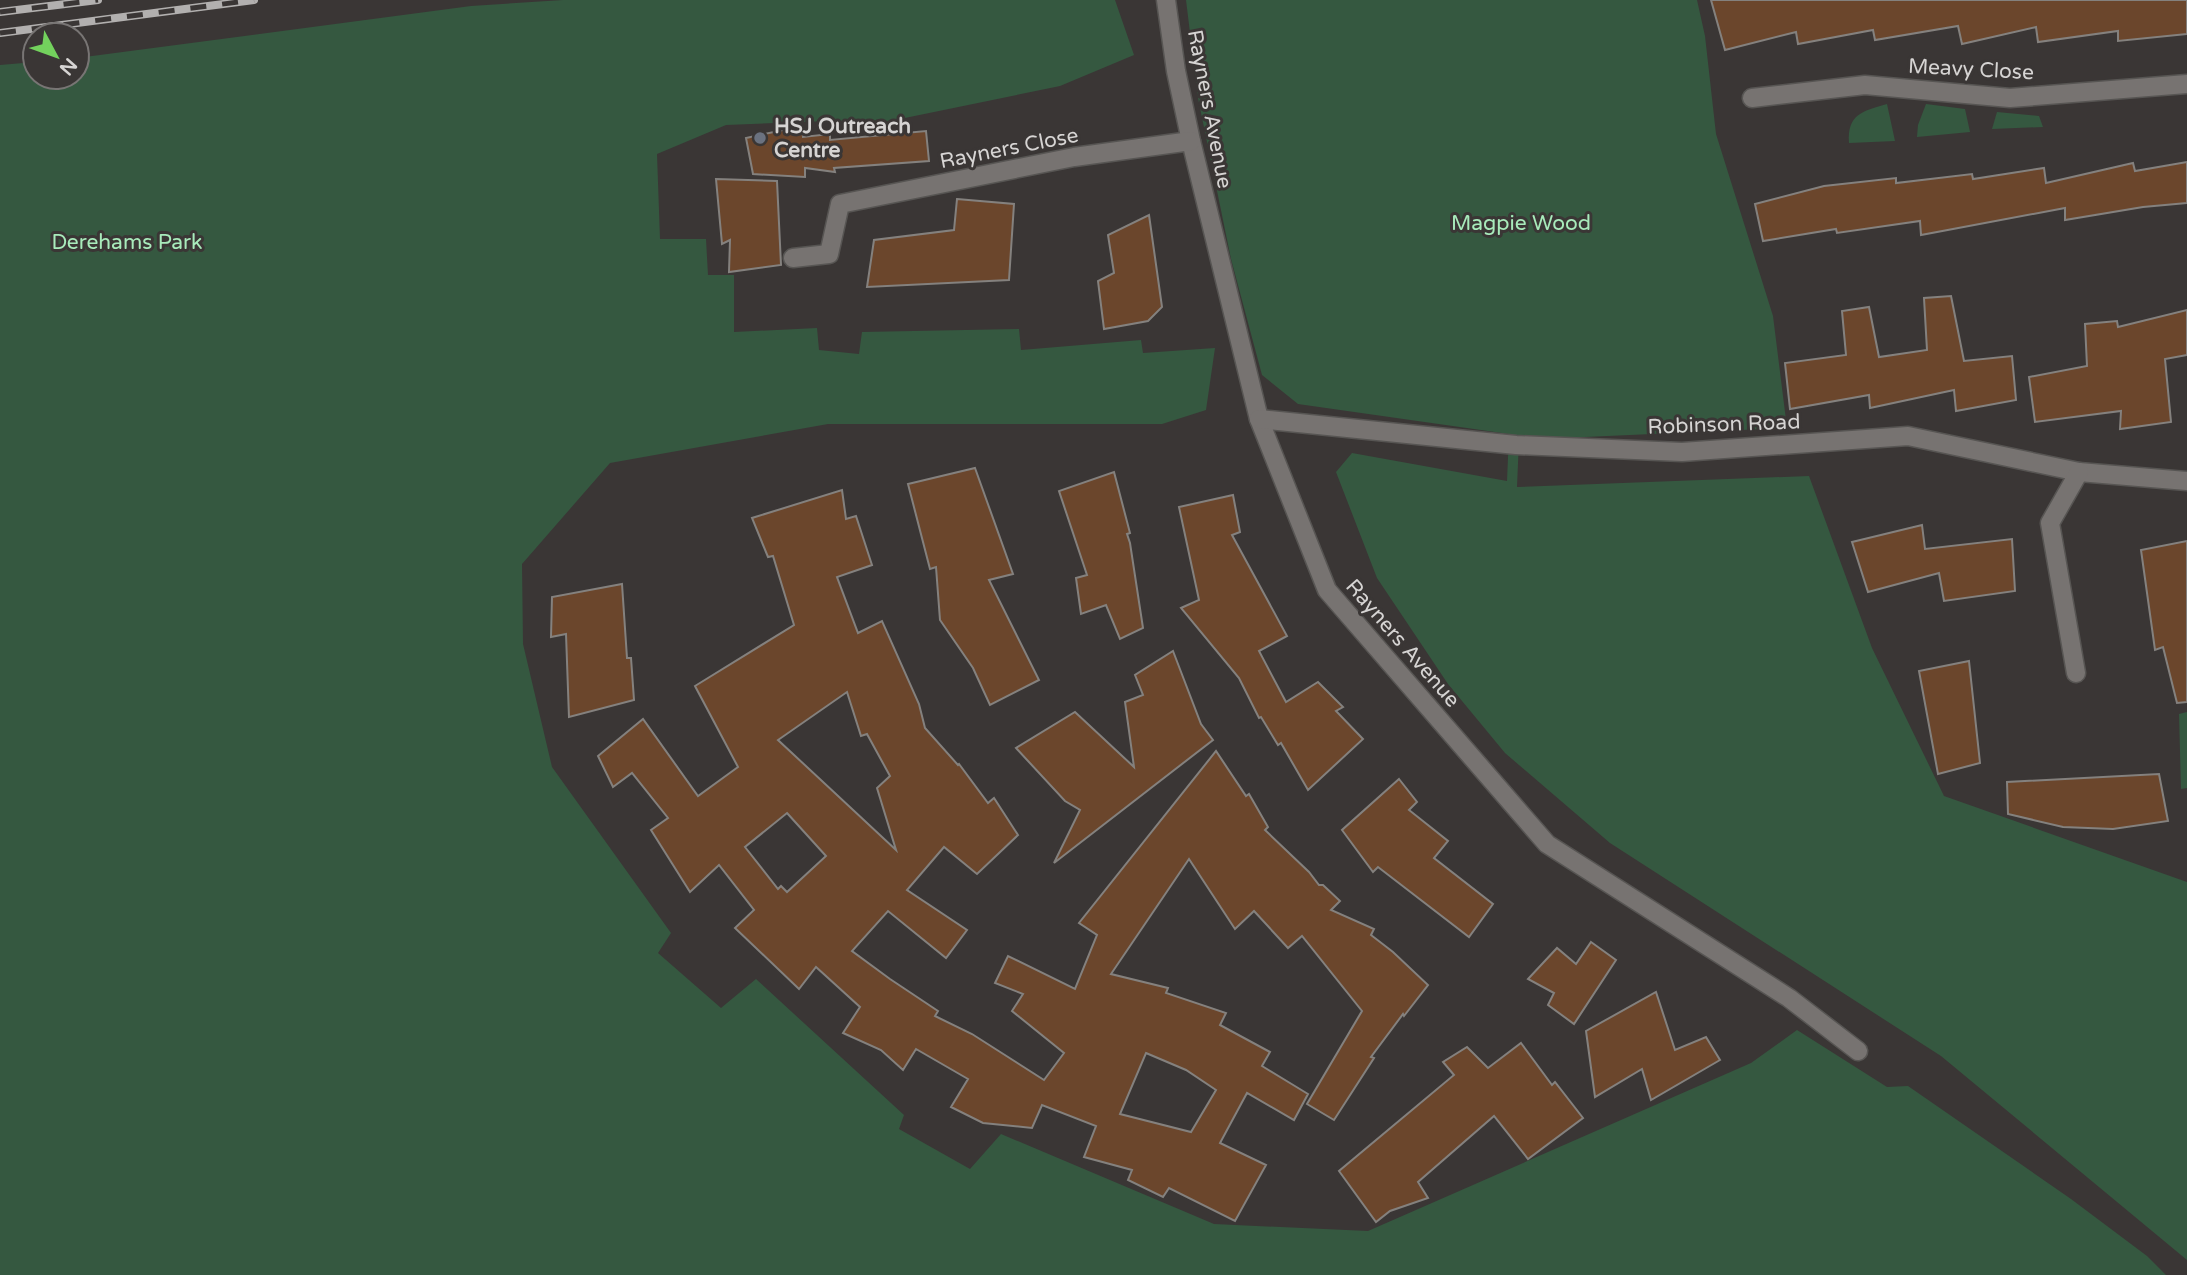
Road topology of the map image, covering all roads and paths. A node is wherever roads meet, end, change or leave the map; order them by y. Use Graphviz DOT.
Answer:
graph roads {
  1 [pos="1166,0"];
  2 [pos="2187,84"];
  3 [pos="1752,97"];
  4 [pos="1191,141"];
  5 [pos="793,258"];
  6 [pos="1259,419"];
  7 [pos="2078,472"];
  8 [pos="2187,481"];
  9 [pos="2076,673"];
  10 [pos="1858,1051"];
  1 -- 4 [label="street, Rayners Avenue"];
  2 -- 3 [label="street, Meavy Close"];
  4 -- 5 [label="street, Rayners Close"];
  4 -- 6 [label="street, Rayners Avenue"];
  6 -- 7 [label="street, Robinson Road"];
  6 -- 10 [label="street, Rayners Avenue"];
  7 -- 8 [label="street, Robinson Road"];
  7 -- 9 [label="street"];
}
